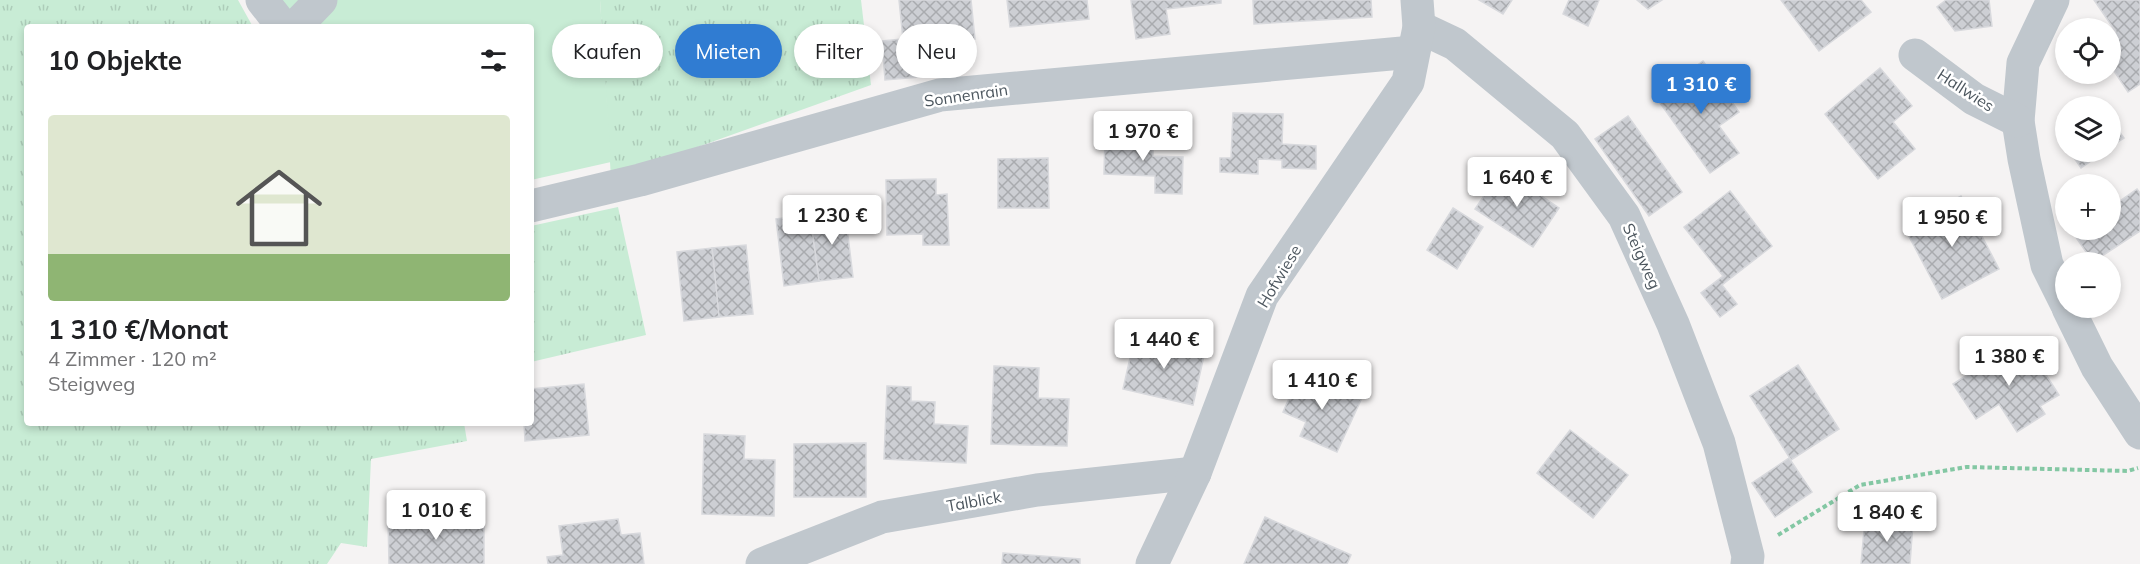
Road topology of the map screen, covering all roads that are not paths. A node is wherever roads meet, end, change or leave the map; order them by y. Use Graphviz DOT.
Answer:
graph roads {
  1 [pos="262,0"];
  2 [pos="321,0"];
  3 [pos="2053,0"];
  4 [pos="281,24"];
  5 [pos="298,24"];
  6 [pos="1416,26"];
  7 [pos="1915,55"];
  8 [pos="2018,121"];
  9 [pos="534,205"];
  10 [pos="2055,282"];
  11 [pos="2073,318"];
  12 [pos="2140,433"];
  13 [pos="1195,473"];
  14 [pos="1748,560"];
  15 [pos="762,564"];
  16 [pos="1152,564"];
  1 -- 4 [label="street"];
  2 -- 5 [label="street"];
  3 -- 8 [label="street, Hallwies"];
  6 -- 9 [label="street, Sonnenrain"];
  6 -- 13 [label="street, Hofwiese"];
  6 -- 14 [label="street, Steigweg"];
  7 -- 8 [label="street, Hallwies"];
  8 -- 10 [label="street, Hallwies"];
  11 -- 12 [label="street"];
  13 -- 15 [label="street, Talblick"];
  13 -- 16 [label="street, Hofwiese"];
}
